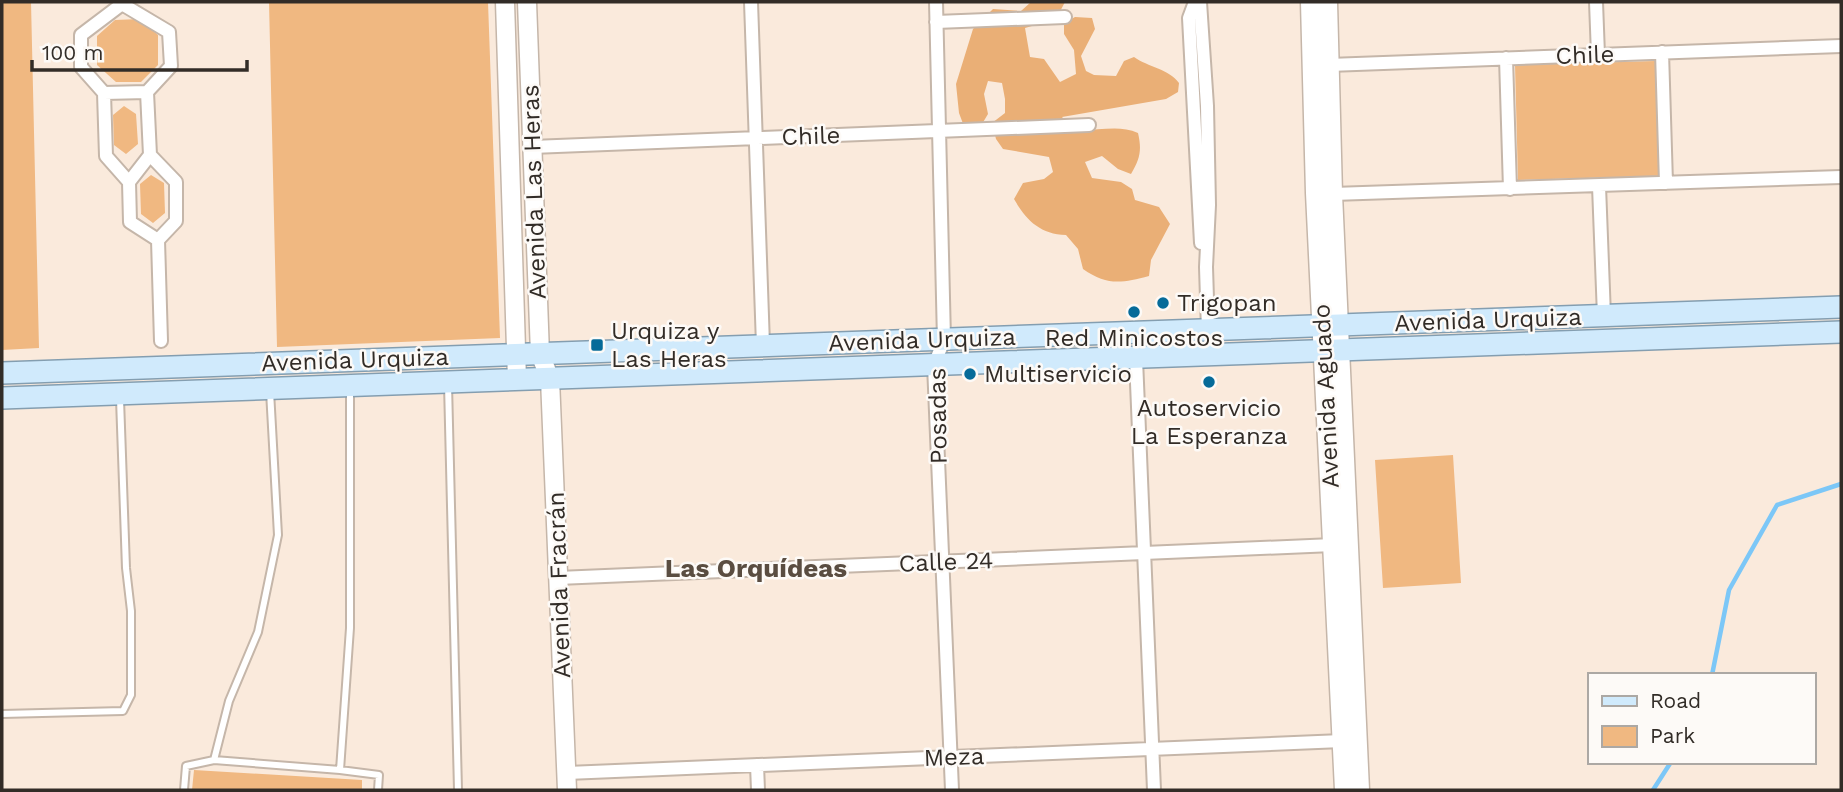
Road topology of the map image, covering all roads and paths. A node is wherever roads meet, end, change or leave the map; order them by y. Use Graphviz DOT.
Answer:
graph roads {
  1 [pos="505,2"];
  2 [pos="527,2"];
  3 [pos="751,2"];
  4 [pos="936,2"];
  5 [pos="1195,2"];
  6 [pos="1200,2"];
  7 [pos="1310,2"];
  8 [pos="1328,2"];
  9 [pos="1596,2"];
  10 [pos="122,3"];
  11 [pos="1065,17"];
  12 [pos="936,22"];
  13 [pos="1841,46"];
  14 [pos="1662,52"];
  15 [pos="1598,55"];
  16 [pos="1506,58"];
  17 [pos="1329,65"];
  18 [pos="148,92"];
  19 [pos="104,93"];
  20 [pos="1089,125"];
  21 [pos="939,131"];
  22 [pos="756,138"];
  23 [pos="532,147"];
  24 [pos="150,155"];
  25 [pos="1841,177"];
  26 [pos="129,182"];
  27 [pos="1666,183"];
  28 [pos="1599,186"];
  29 [pos="1510,189"];
  30 [pos="1333,194"];
  31 [pos="158,240"];
  32 [pos="1206,267"];
  33 [pos="1841,307"];
  34 [pos="1604,316"];
  35 [pos="1330,326"];
  36 [pos="1208,331"];
  37 [pos="1841,332"];
  38 [pos="944,340"];
  39 [pos="161,341"];
  40 [pos="763,345"];
  41 [pos="1331,351"];
  42 [pos="540,354"];
  43 [pos="515,355"];
  44 [pos="1136,359"];
  45 [pos="934,365"];
  46 [pos="2,373"];
  47 [pos="550,379"];
  48 [pos="517,380"];
  49 [pos="448,382"];
  50 [pos="350,385"];
  51 [pos="269,389"];
  52 [pos="120,394"];
  53 [pos="2,398"];
  54 [pos="1333,545"];
  55 [pos="1144,553"];
  56 [pos="942,562"];
  57 [pos="558,578"];
  58 [pos="2,713"];
  59 [pos="1342,741"];
  60 [pos="1152,748"];
  61 [pos="950,757"];
  62 [pos="214,760"];
  63 [pos="757,765"];
  64 [pos="340,770"];
  65 [pos="567,782"];
  66 [pos="184,790"];
  67 [pos="378,790"];
  68 [pos="457,790"];
  69 [pos="758,790"];
  70 [pos="951,790"];
  71 [pos="1154,790"];
  72 [pos="1344,790"];
  73 [pos="1360,790"];
  1 -- 43 [label="main road, Avenida Las Heras"];
  2 -- 23 [label="main road, Avenida Las Heras"];
  3 -- 22 [label="street"];
  4 -- 12 [label="street, Posadas"];
  5 -- 32 [label="street"];
  6 -- 32 [label="street"];
  7 -- 35 [label="main road, Avenida Aguado"];
  8 -- 17 [label="main road, Avenida Aguado"];
  9 -- 15 [label="street"];
  10 -- 18 [label="street"];
  10 -- 19 [label="street"];
  11 -- 12 [label="street"];
  12 -- 21 [label="street, Posadas"];
  13 -- 14 [label="street, Chile"];
  14 -- 15 [label="street, Chile"];
  14 -- 27 [label="street"];
  15 -- 16 [label="street, Chile"];
  16 -- 17 [label="street, Chile"];
  16 -- 29 [label="street"];
  17 -- 30 [label="main road, Avenida Aguado"];
  18 -- 19 [label="street"];
  18 -- 24 [label="street"];
  19 -- 26 [label="street"];
  20 -- 21 [label="street, Chile"];
  21 -- 22 [label="street, Chile"];
  21 -- 38 [label="street, Posadas"];
  22 -- 23 [label="street, Chile"];
  22 -- 40 [label="street"];
  23 -- 42 [label="main road, Avenida Las Heras"];
  24 -- 26 [label="street"];
  24 -- 31 [label="street"];
  25 -- 27 [label="street"];
  26 -- 31 [label="street"];
  27 -- 28 [label="street"];
  28 -- 29 [label="street"];
  28 -- 34 [label="street"];
  29 -- 30 [label="street"];
  30 -- 35 [label="main road, Avenida Aguado"];
  31 -- 39 [label="street"];
  32 -- 36 [label="street"];
  33 -- 34 [label="main road, Avenida Urquiza"];
  34 -- 35 [label="main road, Avenida Urquiza"];
  35 -- 36 [label="main road, Avenida Urquiza"];
  35 -- 41 [label="main road, Avenida Aguado"];
  36 -- 38 [label="main road, Avenida Urquiza"];
  37 -- 41 [label="main road, Avenida Urquiza"];
  38 -- 40 [label="main road, Avenida Urquiza"];
  38 -- 45 [label="street, Posadas"];
  40 -- 42 [label="main road, Avenida Urquiza"];
  41 -- 44 [label="main road, Avenida Urquiza"];
  41 -- 54 [label="main road, Avenida Aguado"];
  41 -- 73 [label="main road, Avenida Aguado"];
  42 -- 43 [label="main road, Avenida Urquiza"];
  42 -- 47 [label="main road, Avenida Las Heras"];
  43 -- 46 [label="main road, Avenida Urquiza"];
  43 -- 48 [label="main road, Avenida Las Heras"];
  44 -- 45 [label="main road, Avenida Urquiza"];
  44 -- 55 [label="street"];
  45 -- 47 [label="main road, Avenida Urquiza"];
  45 -- 56 [label="street, Posadas"];
  47 -- 48 [label="main road, Avenida Urquiza"];
  47 -- 57 [label="main road, Avenida Fracrán"];
  48 -- 49 [label="main road, Avenida Urquiza"];
  49 -- 50 [label="main road, Avenida Urquiza"];
  49 -- 68 [label="lane"];
  50 -- 51 [label="main road, Avenida Urquiza"];
  50 -- 64 [label="lane"];
  51 -- 52 [label="main road, Avenida Urquiza"];
  51 -- 62 [label="lane"];
  52 -- 53 [label="main road, Avenida Urquiza"];
  52 -- 58 [label="lane"];
  54 -- 55 [label="street, Calle 24"];
  54 -- 59 [label="main road, Avenida Aguado"];
  55 -- 56 [label="street, Calle 24"];
  55 -- 60 [label="street"];
  56 -- 57 [label="street, Calle 24"];
  56 -- 61 [label="street, Posadas"];
  57 -- 65 [label="main road, Avenida Fracrán"];
  59 -- 60 [label="street, Meza"];
  59 -- 72 [label="main road, Avenida Aguado"];
  60 -- 61 [label="street, Meza"];
  60 -- 71 [label="street"];
  61 -- 63 [label="street, Meza"];
  61 -- 70 [label="street, Posadas"];
  62 -- 64 [label="lane"];
  62 -- 66 [label="lane"];
  63 -- 65 [label="street, Meza"];
  63 -- 69 [label="street"];
  64 -- 67 [label="lane"];
}
